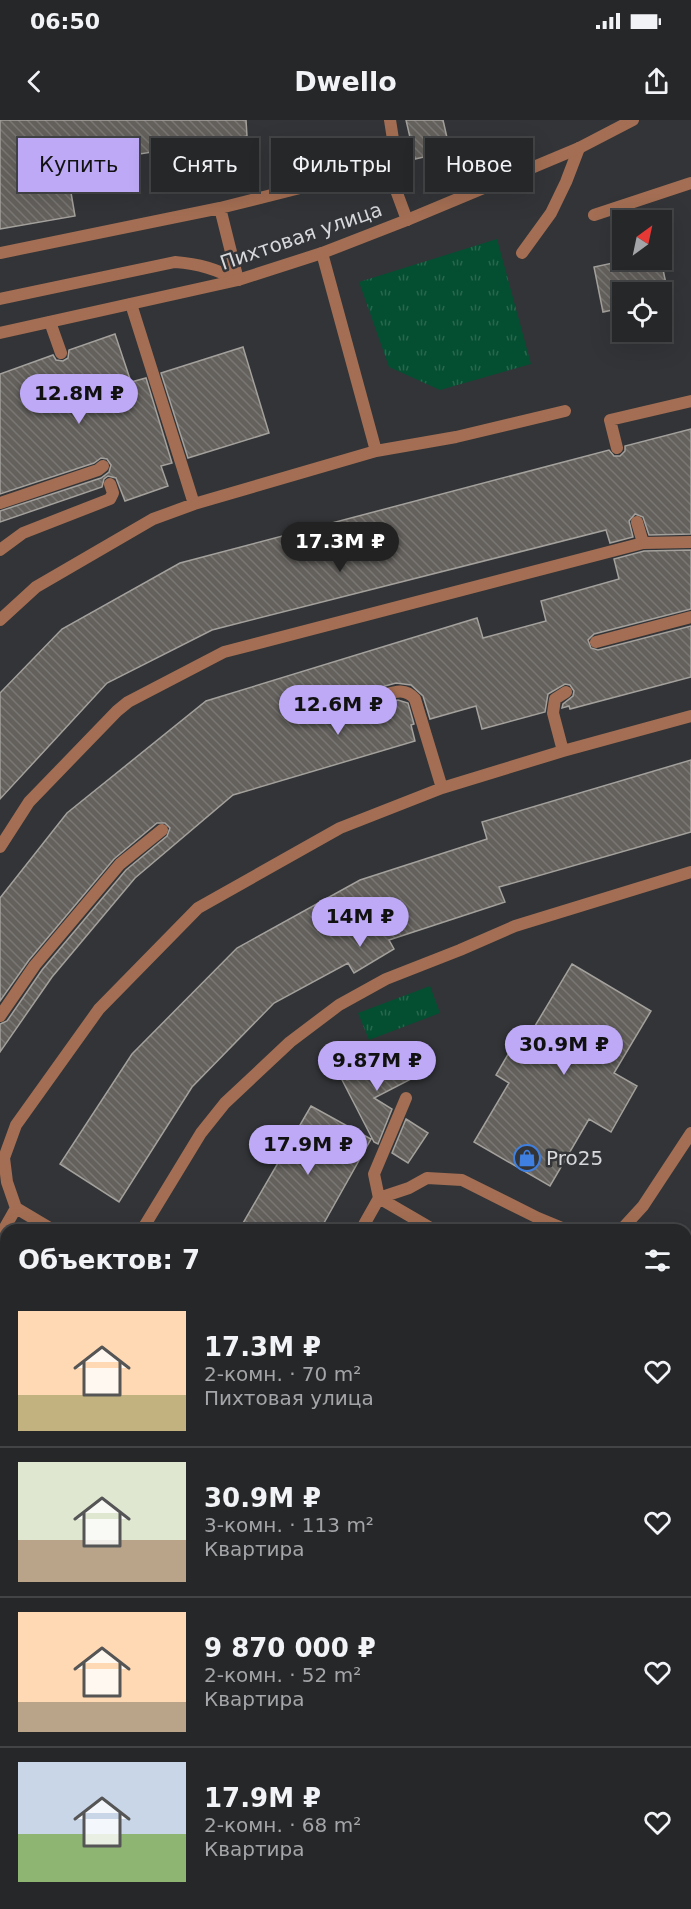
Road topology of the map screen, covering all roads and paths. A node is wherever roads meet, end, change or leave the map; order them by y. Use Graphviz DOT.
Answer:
graph roads {
  1 [pos="390,120"];
  2 [pos="633,120"];
  3 [pos="393,138"];
  4 [pos="579,148"];
  5 [pos="691,183"];
  6 [pos="284,192"];
  7 [pos="397,192"];
  8 [pos="220,208"];
  9 [pos="594,215"];
  10 [pos="407,220"];
  11 [pos="0,253"];
  12 [pos="322,253"];
  13 [pos="522,253"];
  14 [pos="238,280"];
  15 [pos="0,300"];
  16 [pos="131,304"];
  17 [pos="50,322"];
  18 [pos="0,333"];
  19 [pos="61,352"];
  20 [pos="691,401"];
  21 [pos="565,411"];
  22 [pos="617,448"];
  23 [pos="376,451"];
  24 [pos="103,466"];
  25 [pos="110,484"];
  26 [pos="0,503"];
  27 [pos="194,504"];
  28 [pos="637,522"];
  29 [pos="691,542"];
  30 [pos="643,543"];
  31 [pos="0,550"];
  32 [pos="691,617"];
  33 [pos="0,620"];
  34 [pos="596,642"];
  35 [pos="566,692"];
  36 [pos="377,697"];
  37 [pos="691,716"];
  38 [pos="563,751"];
  39 [pos="442,788"];
  40 [pos="162,830"];
  41 [pos="0,847"];
  42 [pos="691,872"];
  43 [pos="0,1017"];
  44 [pos="406,1098"];
  45 [pos="691,1133"];
  46 [pos="2,1159"];
  47 [pos="379,1198"];
  48 [pos="16,1208"];
  49 [pos="7,1224"];
  50 [pos="43,1224"];
  51 [pos="146,1224"];
  52 [pos="364,1224"];
  53 [pos="424,1224"];
  54 [pos="554,1224"];
  55 [pos="626,1224"];
  1 -- 3 [label="street"];
  2 -- 4 [label="street, Пихтовая улица"];
  4 -- 10 [label="street, Пихтовая улица"];
  4 -- 13 [label="street"];
  5 -- 9 [label="street"];
  6 -- 8 [label="street"];
  7 -- 10 [label="street"];
  8 -- 11 [label="street"];
  8 -- 14 [label="street"];
  10 -- 12 [label="street, Пихтовая улица"];
  12 -- 14 [label="street, Пихтовая улица"];
  12 -- 23 [label="street"];
  14 -- 15 [label="street"];
  14 -- 16 [label="street, Пихтовая улица"];
  16 -- 17 [label="street, Пихтовая улица"];
  16 -- 27 [label="street"];
  17 -- 18 [label="street, Пихтовая улица"];
  17 -- 19 [label="street"];
  20 -- 22 [label="street"];
  21 -- 23 [label="street"];
  23 -- 27 [label="street"];
  24 -- 26 [label="street"];
  25 -- 31 [label="street"];
  27 -- 33 [label="street"];
  28 -- 30 [label="street"];
  29 -- 30 [label="street"];
  30 -- 41 [label="street"];
  32 -- 34 [label="street"];
  35 -- 38 [label="street"];
  36 -- 39 [label="street"];
  37 -- 38 [label="street"];
  38 -- 39 [label="street"];
  39 -- 46 [label="street"];
  40 -- 43 [label="street"];
  42 -- 51 [label="street"];
  44 -- 47 [label="street"];
  45 -- 55 [label="street"];
  46 -- 48 [label="street"];
  47 -- 52 [label="street"];
  47 -- 53 [label="street"];
  47 -- 54 [label="street"];
  48 -- 49 [label="street"];
  48 -- 50 [label="street"];
}
